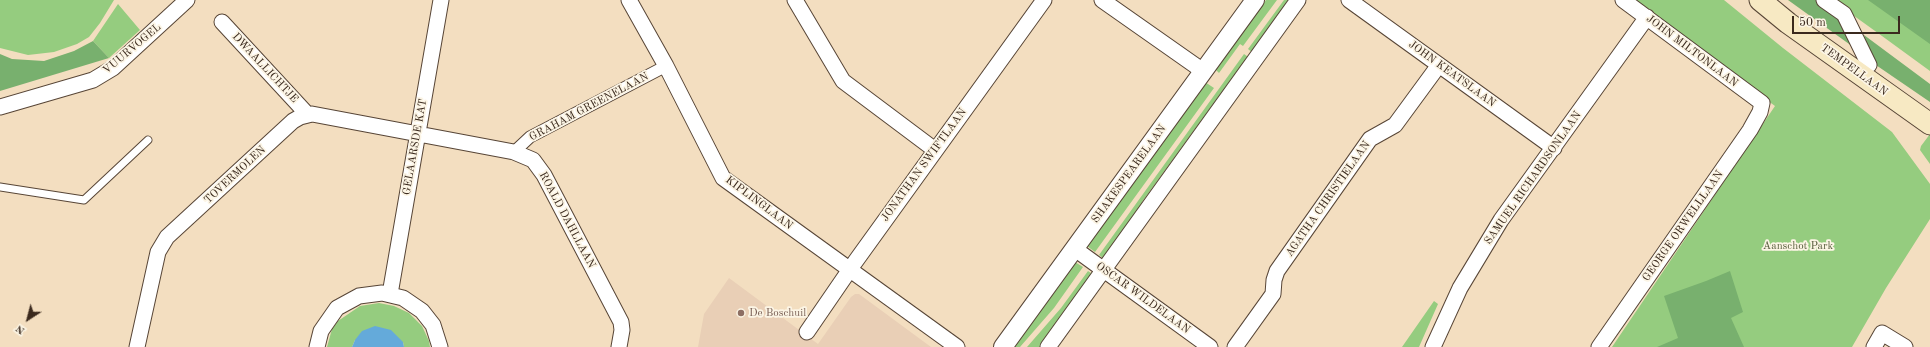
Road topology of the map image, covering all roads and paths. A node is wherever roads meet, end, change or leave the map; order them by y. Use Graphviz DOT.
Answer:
graph roads {
  1 [pos="188,0"];
  2 [pos="441,0"];
  3 [pos="629,0"];
  4 [pos="795,0"];
  5 [pos="1044,0"];
  6 [pos="1102,0"];
  7 [pos="1255,0"];
  8 [pos="1298,0"];
  9 [pos="1349,0"];
  10 [pos="1623,0"];
  11 [pos="1760,0"];
  12 [pos="1777,0"];
  13 [pos="1824,0"];
  14 [pos="1647,17"];
  15 [pos="222,22"];
  16 [pos="1439,65"];
  17 [pos="1869,65"];
  18 [pos="666,66"];
  19 [pos="1203,71"];
  20 [pos="1762,103"];
  21 [pos="0,107"];
  22 [pos="1930,109"];
  23 [pos="308,115"];
  24 [pos="1930,124"];
  25 [pos="418,134"];
  26 [pos="148,140"];
  27 [pos="1554,148"];
  28 [pos="935,150"];
  29 [pos="514,152"];
  30 [pos="0,187"];
  31 [pos="1075,250"];
  32 [pos="851,270"];
  33 [pos="1104,270"];
  34 [pos="390,294"];
  35 [pos="807,332"];
  36 [pos="137,347"];
  37 [pos="317,347"];
  38 [pos="440,347"];
  39 [pos="619,347"];
  40 [pos="957,347"];
  41 [pos="1003,347"];
  42 [pos="1048,347"];
  43 [pos="1210,347"];
  44 [pos="1235,347"];
  45 [pos="1433,347"];
  46 [pos="1599,347"];
  47 [pos="1874,347"];
  48 [pos="1906,347"];
  1 -- 21 [label="street, VUURVOGEL"];
  2 -- 25 [label="street, GELAARSDE KAT"];
  3 -- 18 [label="street, KIPLINGLAAN"];
  4 -- 28 [label="street"];
  5 -- 28 [label="street, JONATHAN SWIFTLAAN"];
  6 -- 19 [label="street"];
  7 -- 19 [label="street, SHAKESPEARELAAN"];
  8 -- 33 [label="street"];
  9 -- 16 [label="street, JOHN KEATSLAAN"];
  10 -- 14 [label="street, JOHN MILTONLAAN"];
  11 -- 24 [label="main road, TEMPELLAAN"];
  12 -- 17 [label="main road, TEMPELLAAN"];
  13 -- 17 [label="street"];
  14 -- 20 [label="street, JOHN MILTONLAAN"];
  14 -- 27 [label="street, SAMUEL RICHARDSONLAAN"];
  15 -- 23 [label="street, DWAALLICHTJE"];
  16 -- 27 [label="street, JOHN KEATSLAAN"];
  16 -- 44 [label="street, AGATHA CHRISTIELAAN"];
  17 -- 22 [label="main road, TEMPELLAAN"];
  18 -- 29 [label="street, GRAHAM GREENELAAN"];
  18 -- 32 [label="street, KIPLINGLAAN"];
  19 -- 31 [label="street, SHAKESPEARELAAN"];
  20 -- 46 [label="street, GEORGE ORWELLLAAN"];
  23 -- 25 [label="street"];
  23 -- 36 [label="street, TOVERMOLEN"];
  25 -- 29 [label="street, ROALD DAHLLAAN"];
  25 -- 34 [label="street, GELAARSDE KAT"];
  26 -- 30 [label="lane"];
  27 -- 45 [label="street, SAMUEL RICHARDSONLAAN"];
  28 -- 32 [label="street, JONATHAN SWIFTLAAN"];
  29 -- 39 [label="street, ROALD DAHLLAAN"];
  31 -- 33 [label="street, OSCAR WILDELAAN"];
  31 -- 41 [label="street, SHAKESPEARELAAN"];
  32 -- 35 [label="street, JONATHAN SWIFTLAAN"];
  32 -- 40 [label="street, KIPLINGLAAN"];
  33 -- 42 [label="street"];
  33 -- 43 [label="street, OSCAR WILDELAAN"];
  34 -- 37 [label="street"];
  34 -- 38 [label="street"];
  47 -- 48 [label="street"];
}
